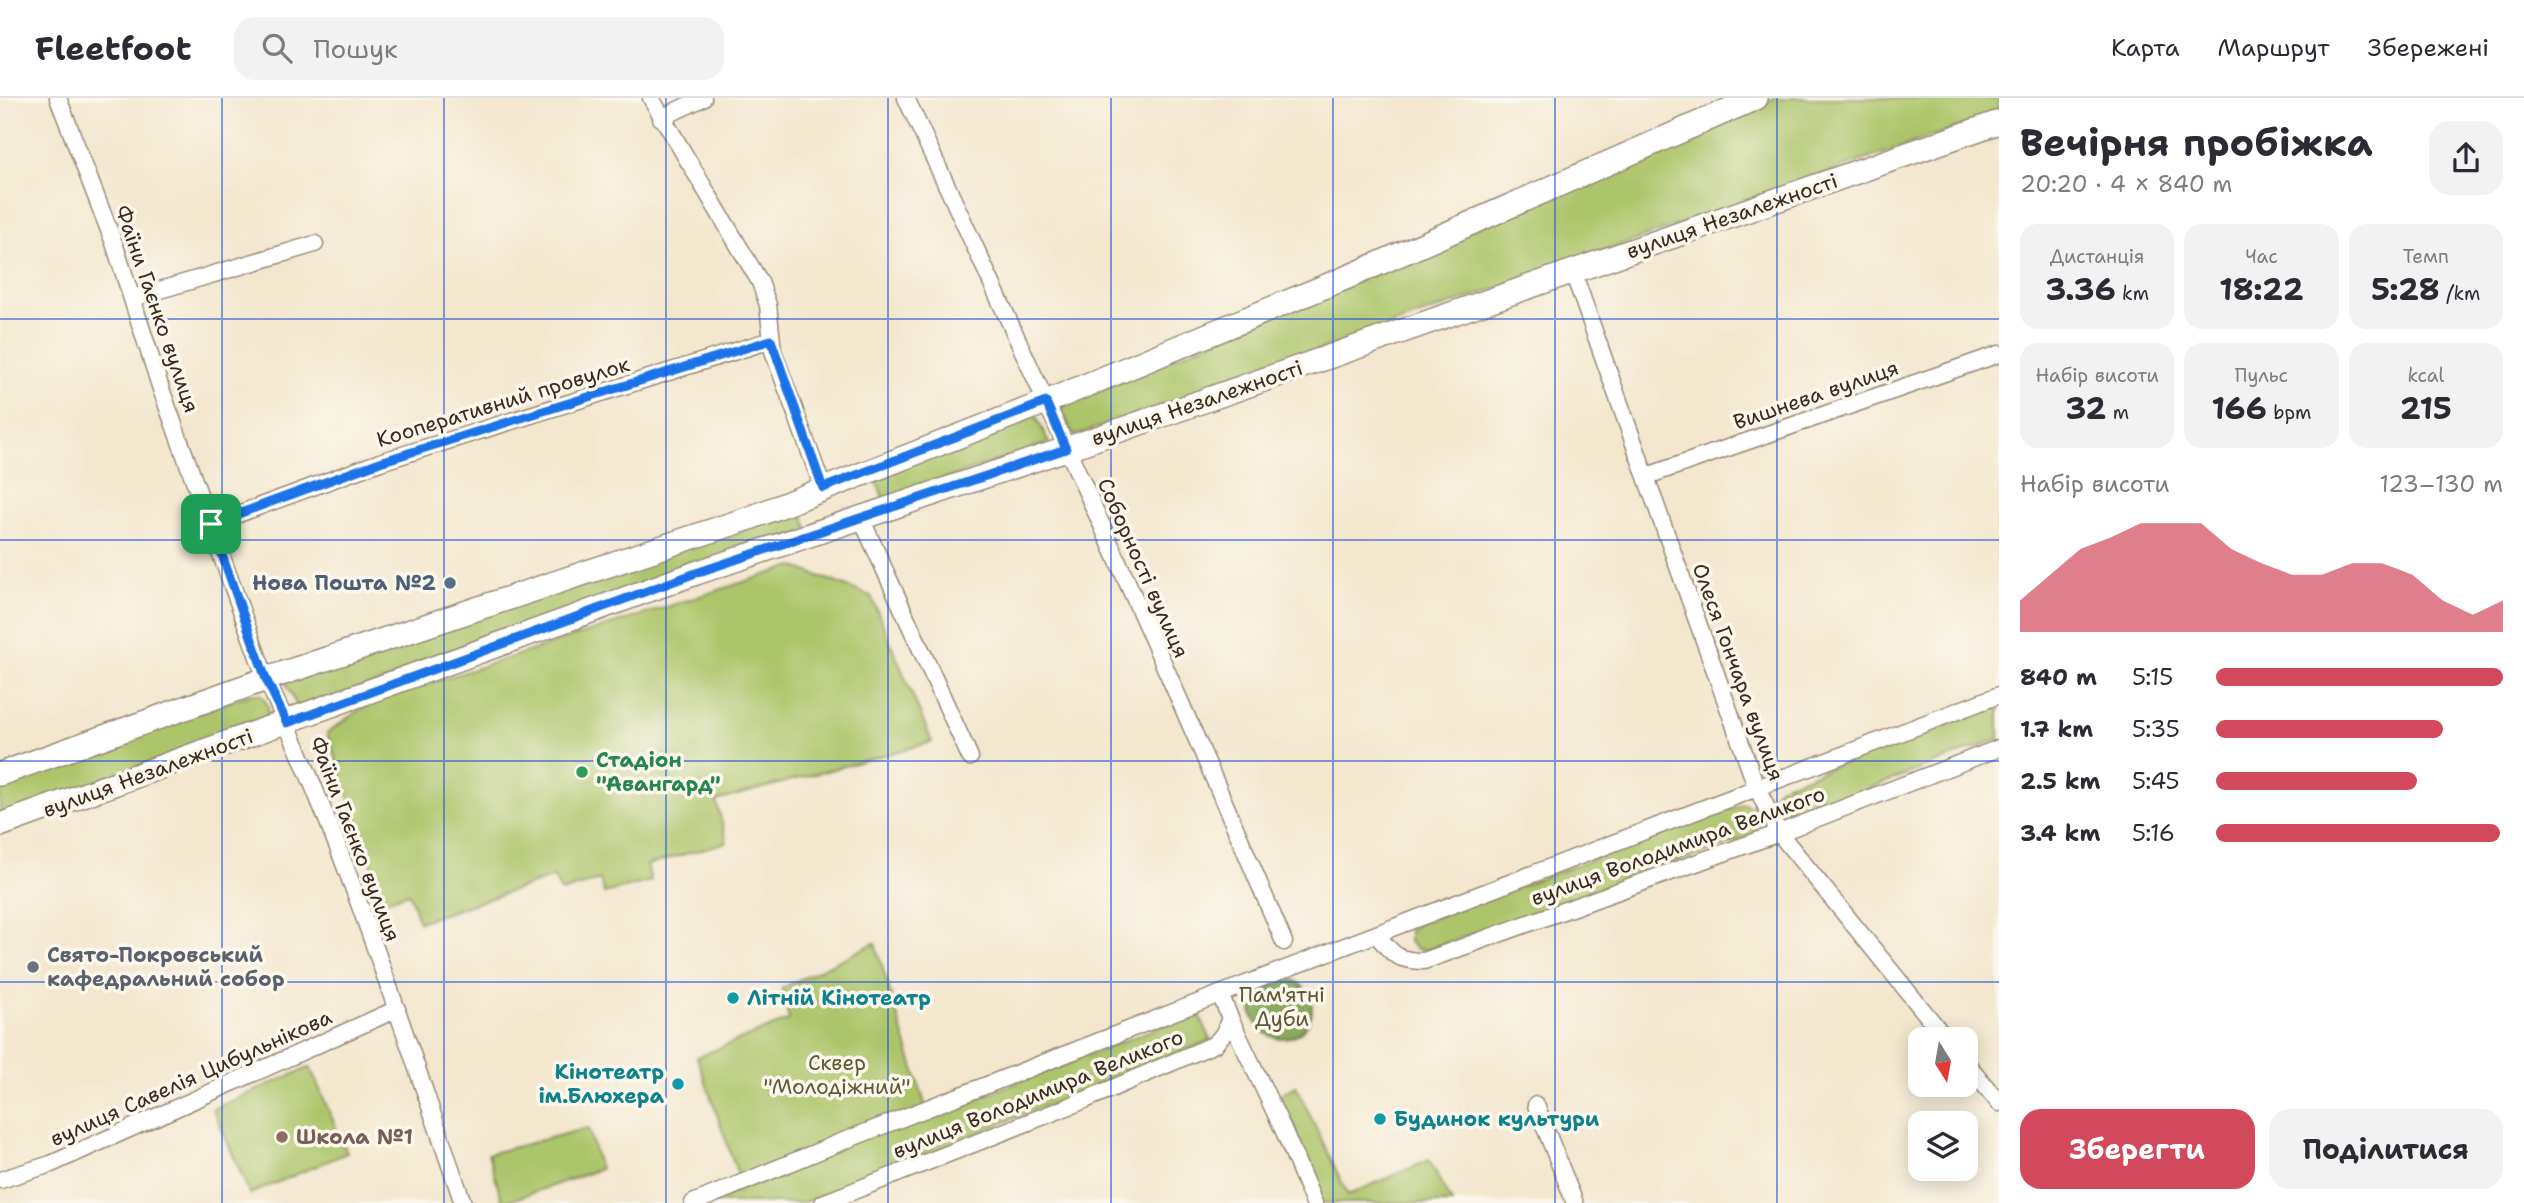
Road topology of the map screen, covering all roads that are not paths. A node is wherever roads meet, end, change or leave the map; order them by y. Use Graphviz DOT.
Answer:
graph roads {
  1 [pos="58,98"];
  2 [pos="651,98"];
  3 [pos="704,98"];
  4 [pos="906,98"];
  5 [pos="1756,98"];
  6 [pos="661,118"];
  7 [pos="1999,122"];
  8 [pos="315,244"];
  9 [pos="1573,272"];
  10 [pos="133,298"];
  11 [pos="771,340"];
  12 [pos="1999,354"];
  13 [pos="1046,402"];
  14 [pos="1066,449"];
  15 [pos="1647,476"];
  16 [pos="823,488"];
  17 [pos="861,518"];
  18 [pos="211,524"];
  19 [pos="266,679"];
  20 [pos="1999,695"];
  21 [pos="287,723"];
  22 [pos="1999,748"];
  23 [pos="970,758"];
  24 [pos="0,774"];
  25 [pos="1756,786"];
  26 [pos="0,825"];
  27 [pos="1779,833"];
  28 [pos="1377,935"];
  29 [pos="1283,942"];
  30 [pos="1220,994"];
  31 [pos="397,1009"];
  32 [pos="1230,1018"];
  33 [pos="1936,1027"];
  34 [pos="1978,1077"];
  35 [pos="1999,1103"];
  36 [pos="1536,1105"];
  37 [pos="0,1181"];
  38 [pos="463,1203"];
  39 [pos="693,1203"];
  40 [pos="823,1203"];
  41 [pos="1314,1203"];
  42 [pos="1574,1203"];
  1 -- 10 [label="street, Фаїни Гаєнко вулиця"];
  2 -- 6 [label="street"];
  3 -- 6 [label="street"];
  4 -- 13 [label="street, Соборності вулиця"];
  5 -- 13 [label="street"];
  6 -- 11 [label="street"];
  7 -- 9 [label="street, вулиця Незалежності"];
  8 -- 10 [label="street"];
  9 -- 14 [label="street, вулиця Незалежності"];
  9 -- 15 [label="street, Олеся Гончара вулиця"];
  10 -- 18 [label="street, Фаїни Гаєнко вулиця"];
  11 -- 16 [label="street"];
  11 -- 18 [label="street, Кооперативний провулок"];
  12 -- 15 [label="street, Вишнева вулиця"];
  13 -- 14 [label="street, Соборності вулиця"];
  13 -- 16 [label="street"];
  14 -- 17 [label="street, вулиця Незалежності"];
  14 -- 29 [label="street, Соборності вулиця"];
  15 -- 25 [label="street, Олеся Гончара вулиця"];
  16 -- 19 [label="street"];
  17 -- 21 [label="street, вулиця Незалежності"];
  17 -- 23 [label="street"];
  18 -- 19 [label="street, Фаїни Гаєнко вулиця"];
  19 -- 21 [label="street, Фаїни Гаєнко вулиця"];
  19 -- 24 [label="street"];
  20 -- 25 [label="street, вулиця Володимира Великого"];
  21 -- 26 [label="street, вулиця Незалежності"];
  21 -- 31 [label="street, Фаїни Гаєнко вулиця"];
  22 -- 27 [label="street, вулиця Володимира Великого"];
  25 -- 27 [label="street, Олеся Гончара вулиця"];
  25 -- 28 [label="street, вулиця Володимира Великого"];
  27 -- 28 [label="street, вулиця Володимира Великого"];
  27 -- 33 [label="street, Олеся Гончара вулиця"];
  28 -- 30 [label="street, вулиця Володимира Великого"];
  30 -- 32 [label="street"];
  30 -- 39 [label="street, вулиця Володимира Великого"];
  31 -- 37 [label="street, вулиця Савелія Цибульнікова"];
  31 -- 38 [label="street, Фаїни Гаєнко вулиця"];
  32 -- 40 [label="street, вулиця Володимира Великого"];
  32 -- 41 [label="street"];
  34 -- 35 [label="street"];
  36 -- 42 [label="street"];
}
